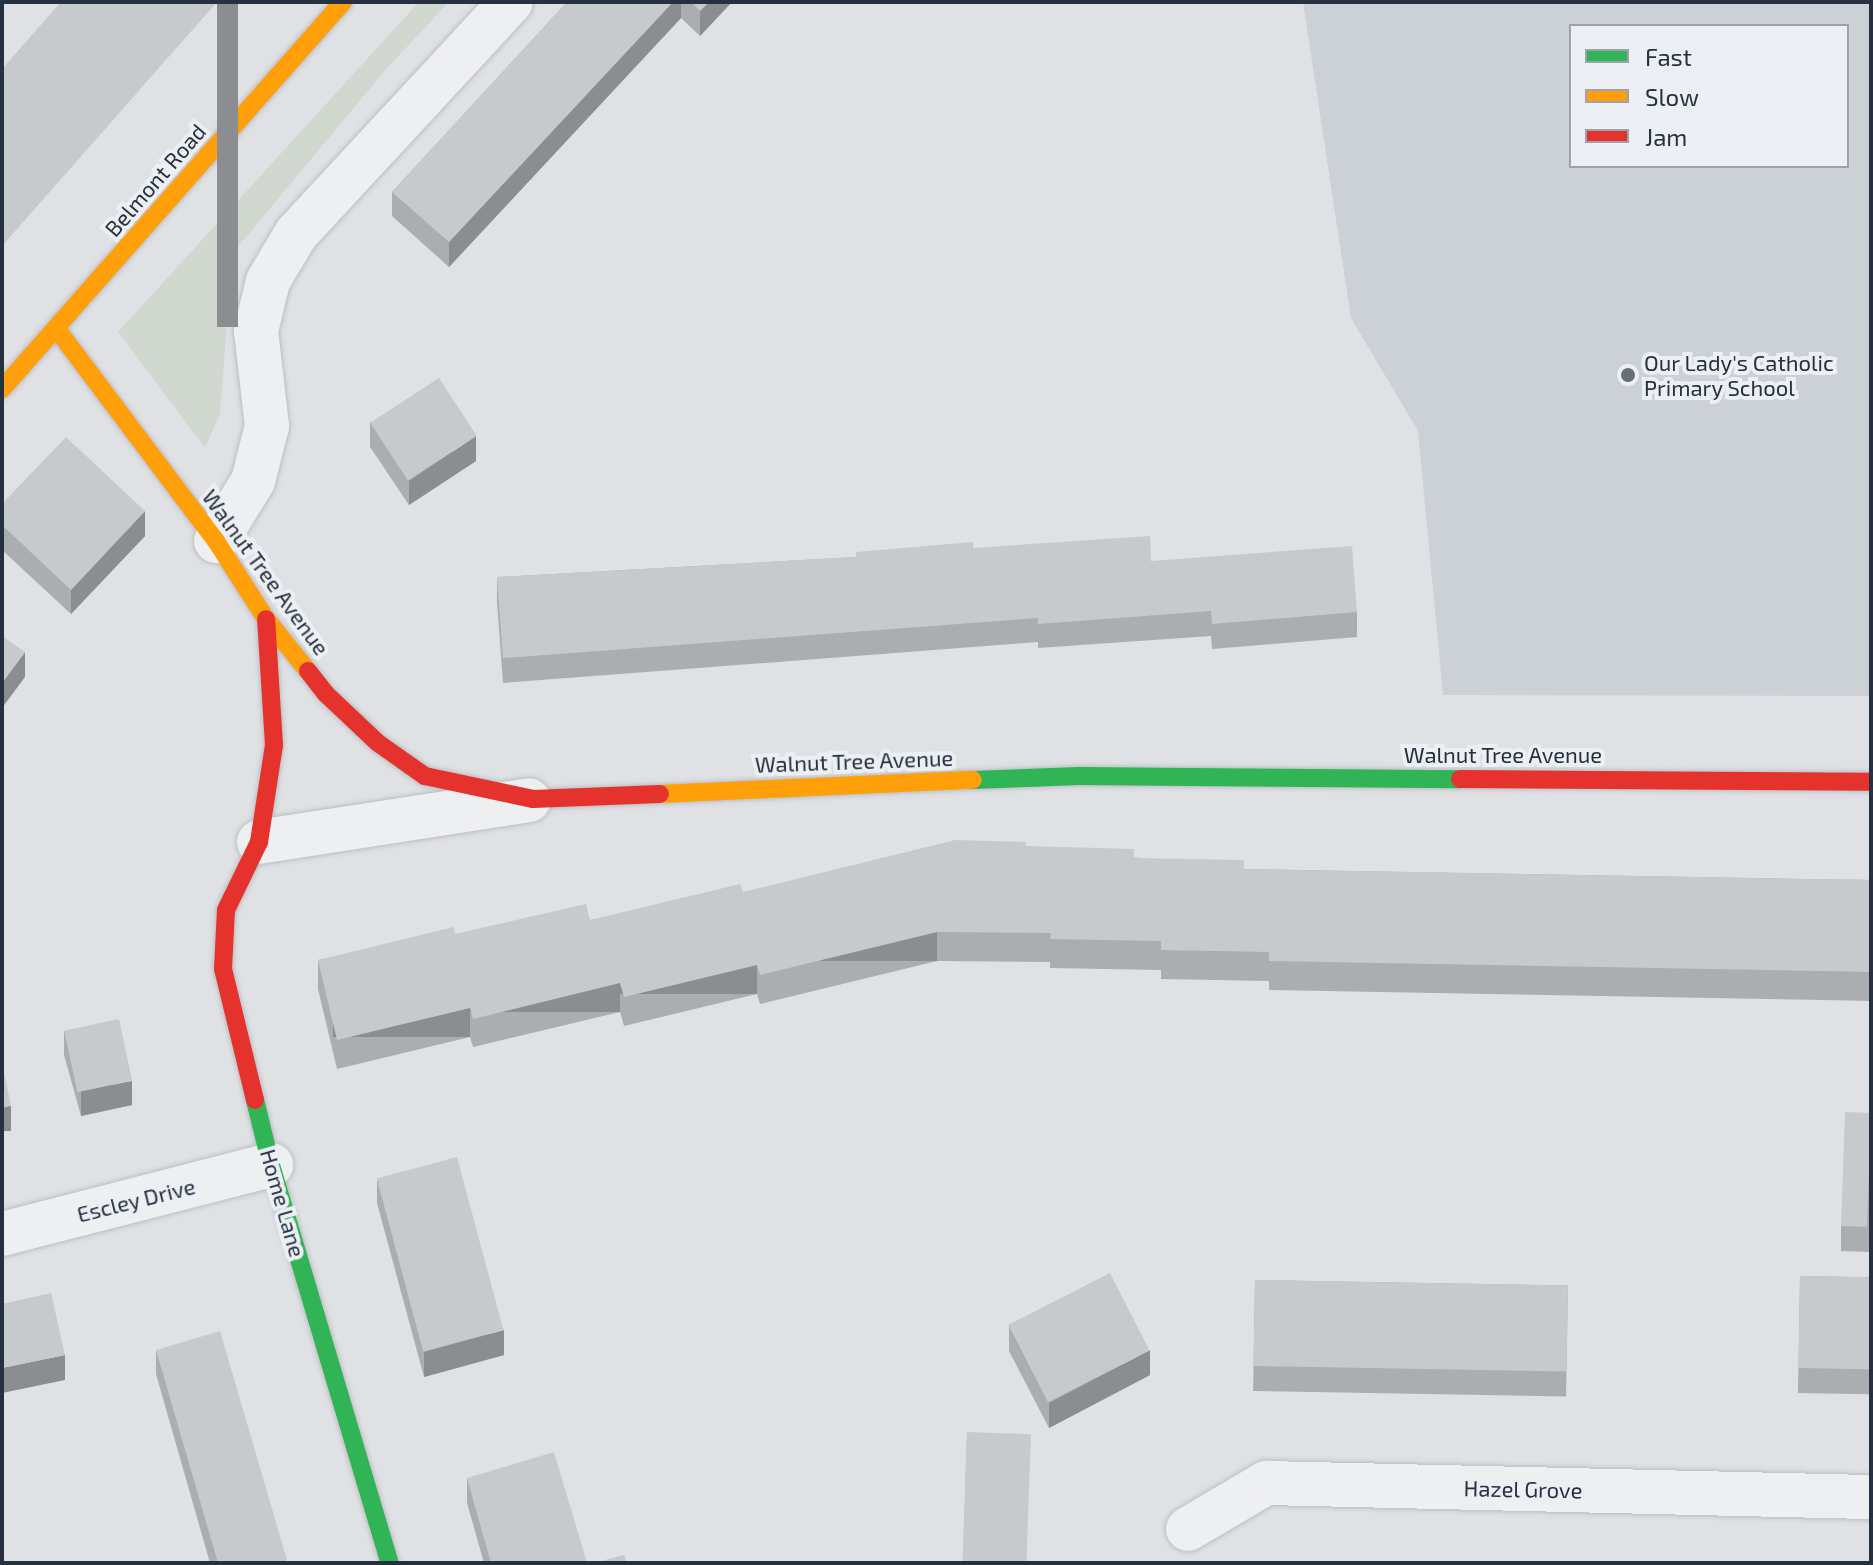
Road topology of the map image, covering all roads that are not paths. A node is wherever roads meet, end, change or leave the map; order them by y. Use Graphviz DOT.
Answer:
graph roads {
  1 [pos="343,2"];
  2 [pos="511,2"];
  3 [pos="56,328"];
  4 [pos="2,389"];
  5 [pos="216,541"];
  6 [pos="266,619"];
  7 [pos="1871,782"];
  8 [pos="533,799"];
  9 [pos="259,842"];
  10 [pos="271,1165"];
  11 [pos="2,1234"];
  12 [pos="1871,1497"];
  13 [pos="1188,1529"];
  14 [pos="390,1563"];
  1 -- 3 [label="main road, Belmont Road"];
  2 -- 5 [label="street"];
  3 -- 4 [label="main road, Belmont Road"];
  3 -- 5 [label="main road, Walnut Tree Avenue"];
  5 -- 6 [label="main road, Walnut Tree Avenue"];
  6 -- 8 [label="main road, Walnut Tree Avenue"];
  6 -- 9 [label="main road, Home Lane"];
  7 -- 8 [label="main road, Walnut Tree Avenue"];
  8 -- 9 [label="street"];
  9 -- 10 [label="main road, Home Lane"];
  10 -- 11 [label="street, Escley Drive"];
  10 -- 14 [label="main road, Home Lane"];
  12 -- 13 [label="street, Hazel Grove"];
}
